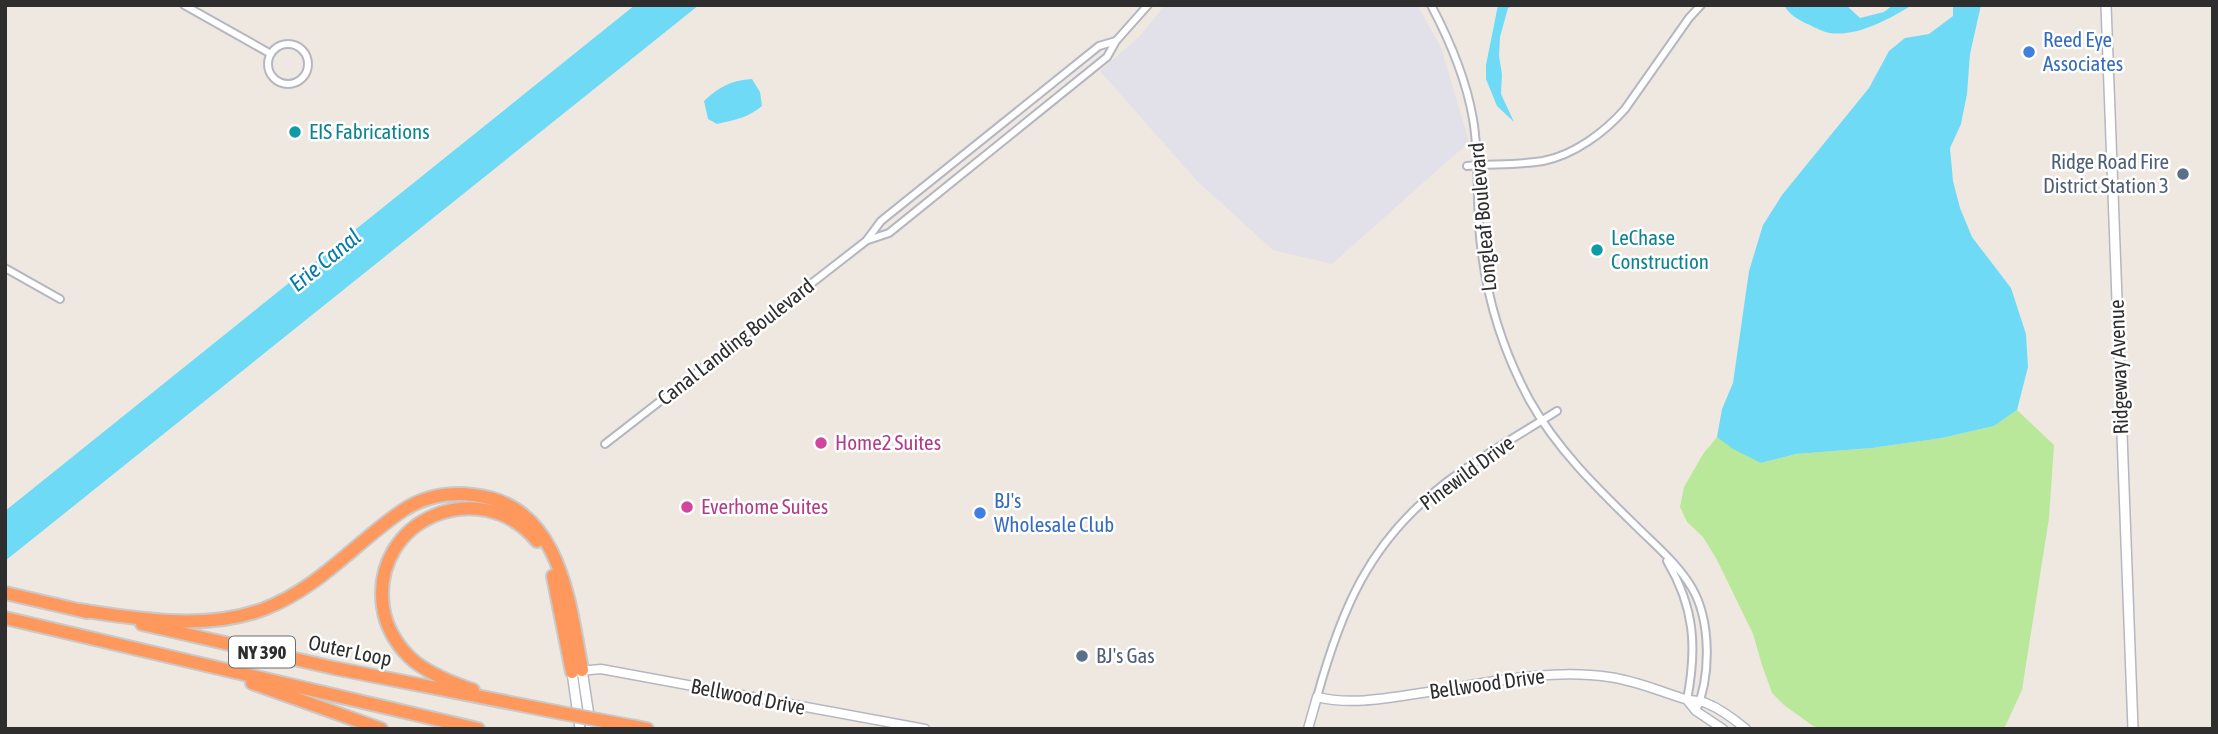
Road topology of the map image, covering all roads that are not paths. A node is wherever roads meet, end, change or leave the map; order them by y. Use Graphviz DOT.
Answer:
graph roads {
  1 [pos="184,5"];
  2 [pos="1148,5"];
  3 [pos="1431,5"];
  4 [pos="1701,5"];
  5 [pos="2106,5"];
  6 [pos="1116,41"];
  7 [pos="271,54"];
  8 [pos="1478,165"];
  9 [pos="1466,166"];
  10 [pos="866,241"];
  11 [pos="5,268"];
  12 [pos="60,299"];
  13 [pos="1557,411"];
  14 [pos="1542,421"];
  15 [pos="605,444"];
  16 [pos="1658,548"];
  17 [pos="5,593"];
  18 [pos="79,610"];
  19 [pos="5,618"];
  20 [pos="168,657"];
  21 [pos="577,671"];
  22 [pos="1317,697"];
  23 [pos="1687,700"];
  24 [pos="1700,701"];
  25 [pos="520,705"];
  26 [pos="1696,711"];
  27 [pos="381,729"];
  28 [pos="478,729"];
  29 [pos="580,729"];
  30 [pos="591,729"];
  31 [pos="648,729"];
  32 [pos="925,729"];
  33 [pos="1308,729"];
  34 [pos="1723,729"];
  35 [pos="1746,729"];
  36 [pos="2133,729"];
  1 -- 7 [label="street"];
  2 -- 6 [label="street, Canal Landing Boulevard"];
  3 -- 8 [label="street, Longleaf Boulevard"];
  4 -- 8 [label="street"];
  5 -- 36 [label="main road, Ridgeway Avenue"];
  6 -- 10 [label="street, Canal Landing Boulevard"];
  6 -- 10 [label="street, Canal Landing Boulevard"];
  7 -- 7 [label="street"];
  8 -- 9 [label="street"];
  8 -- 14 [label="street, Longleaf Boulevard"];
  10 -- 15 [label="street, Canal Landing Boulevard"];
  11 -- 12 [label="street"];
  13 -- 14 [label="street, Pinewild Drive"];
  14 -- 16 [label="street, Longleaf Boulevard"];
  14 -- 22 [label="street, Pinewild Drive"];
  16 -- 23 [label="street, Longleaf Boulevard"];
  16 -- 24 [label="street, Longleaf Boulevard"];
  17 -- 18 [label="highway, Outer Loop / NY 390"];
  18 -- 21 [label="highway"];
  18 -- 25 [label="highway, Outer Loop / NY 390"];
  19 -- 20 [label="highway, NY 390"];
  20 -- 27 [label="highway"];
  20 -- 28 [label="highway, NY 390"];
  21 -- 25 [label="highway"];
  21 -- 29 [label="main road"];
  21 -- 30 [label="main road"];
  21 -- 32 [label="street, Bellwood Drive"];
  22 -- 23 [label="street, Bellwood Drive"];
  22 -- 33 [label="street"];
  23 -- 24 [label="street, Bellwood Drive"];
  23 -- 26 [label="street, Bellwood Drive"];
  24 -- 26 [label="street, Longleaf Boulevard"];
  24 -- 35 [label="street, Bellwood Drive"];
  25 -- 31 [label="highway, Outer Loop / NY 390, bridge"];
  26 -- 34 [label="street, Bellwood Drive"];
}
